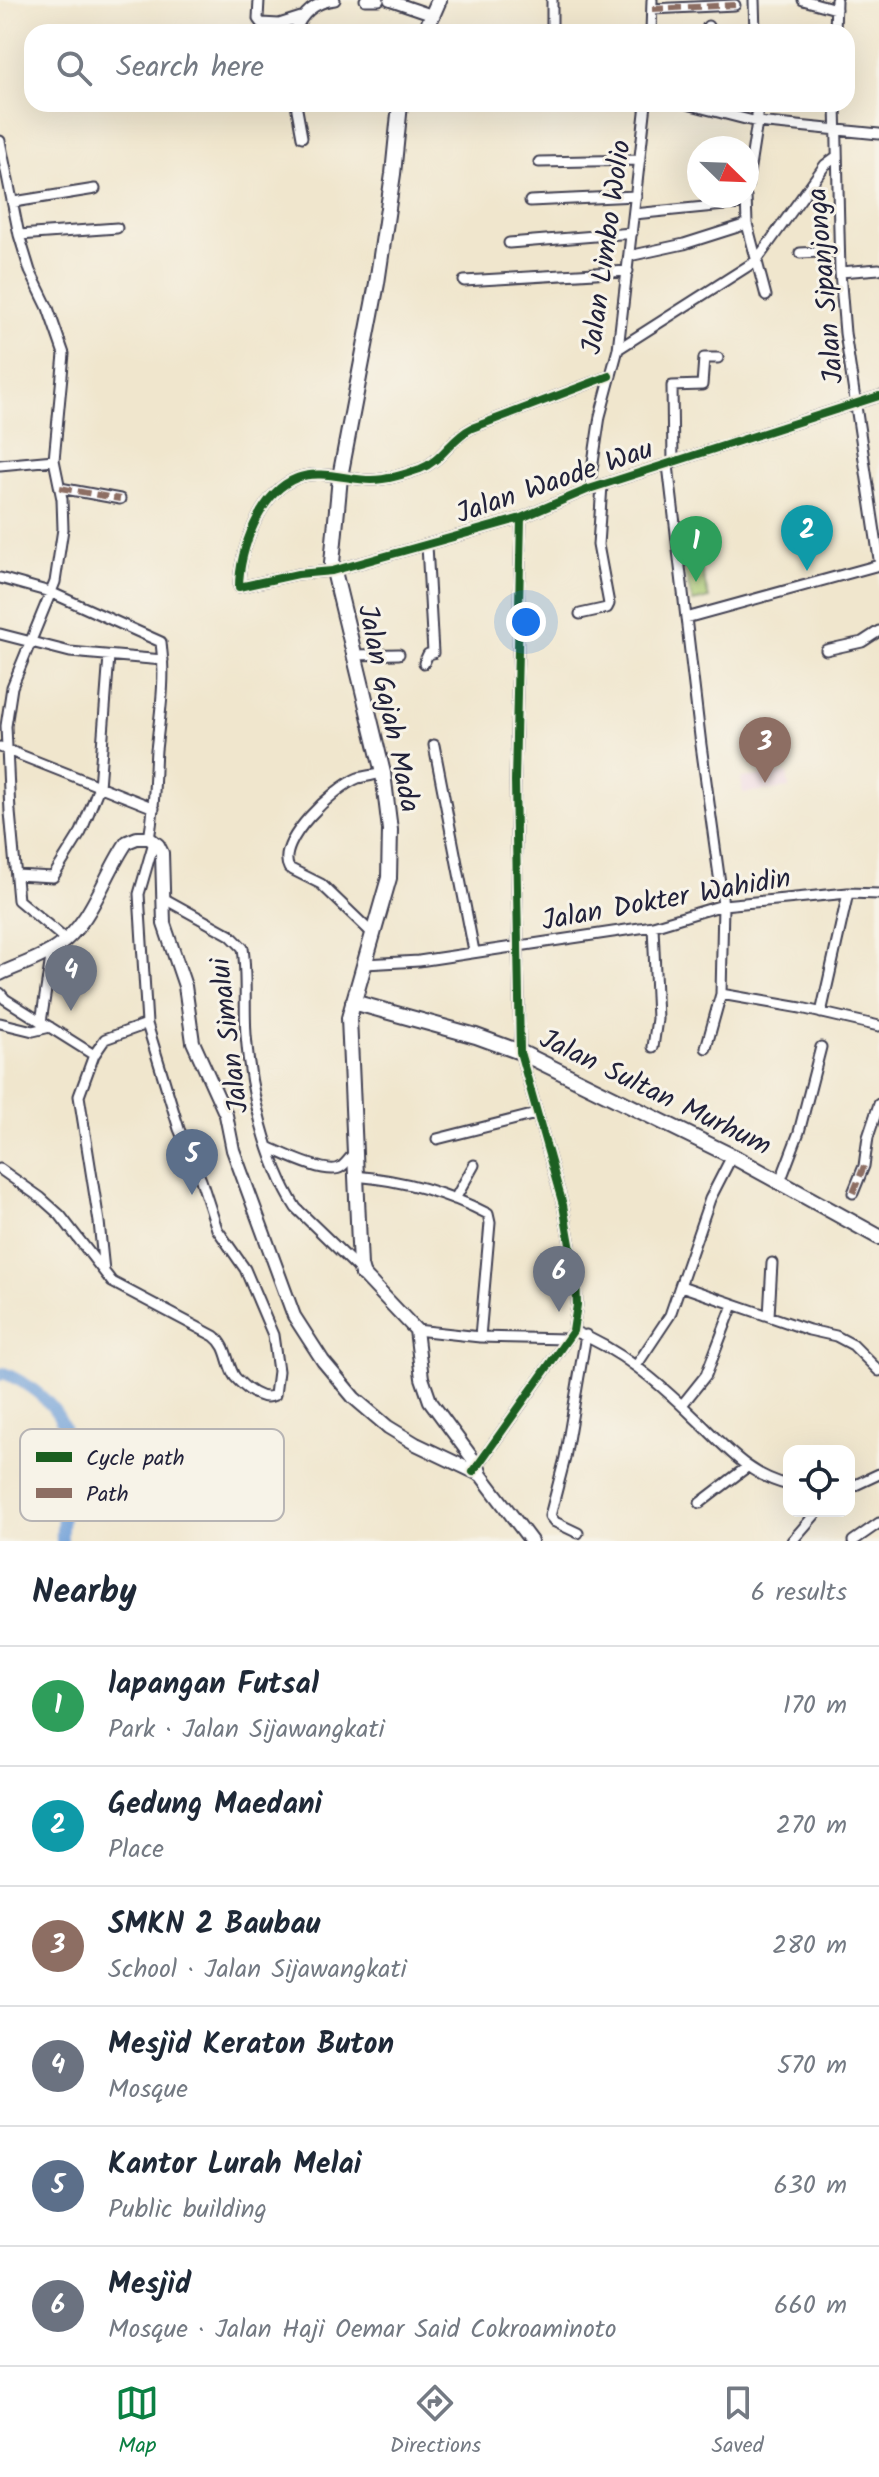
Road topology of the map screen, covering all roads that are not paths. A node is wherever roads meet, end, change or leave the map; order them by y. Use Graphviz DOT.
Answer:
graph roads {
  1 [pos="259,0"];
  2 [pos="335,0"];
  3 [pos="365,0"];
  4 [pos="379,0"];
  5 [pos="389,0"];
  6 [pos="439,0"];
  7 [pos="552,0"];
  8 [pos="754,0"];
  9 [pos="803,0"];
  10 [pos="836,4"];
  11 [pos="652,5"];
  12 [pos="735,5"];
  13 [pos="433,15"];
  14 [pos="301,17"];
  15 [pos="298,24"];
  16 [pos="429,24"];
  17 [pos="552,24"];
  18 [pos="755,24"];
  19 [pos="835,24"];
  20 [pos="297,112"];
  21 [pos="399,112"];
  22 [pos="645,112"];
  23 [pos="724,112"];
  24 [pos="757,112"];
  25 [pos="836,112"];
  26 [pos="757,122"];
  27 [pos="836,131"];
  28 [pos="879,134"];
  29 [pos="755,136"];
  30 [pos="302,137"];
  31 [pos="0,141"];
  32 [pos="836,157"];
  33 [pos="640,160"];
  34 [pos="539,162"];
  35 [pos="5,182"];
  36 [pos="95,189"];
  37 [pos="636,196"];
  38 [pos="530,201"];
  39 [pos="14,202"];
  40 [pos="687,207"];
  41 [pos="746,208"];
  42 [pos="634,214"];
  43 [pos="747,224"];
  44 [pos="117,228"];
  45 [pos="632,233"];
  46 [pos="19,235"];
  47 [pos="509,243"];
  48 [pos="839,251"];
  49 [pos="800,253"];
  50 [pos="629,256"];
  51 [pos="756,261"];
  52 [pos="879,269"];
  53 [pos="628,271"];
  54 [pos="840,272"];
  55 [pos="464,281"];
  56 [pos="766,296"];
  57 [pos="618,349"];
  58 [pos="718,358"];
  59 [pos="609,376"];
  60 [pos="879,396"];
  61 [pos="856,404"];
  62 [pos="54,460"];
  63 [pos="671,464"];
  64 [pos="0,465"];
  65 [pos="340,477"];
  66 [pos="602,485"];
  67 [pos="60,488"];
  68 [pos="589,489"];
  69 [pos="120,499"];
  70 [pos="521,518"];
  71 [pos="427,545"];
  72 [pos="879,562"];
  73 [pos="332,571"];
  74 [pos="0,578"];
  75 [pos="50,592"];
  76 [pos="580,614"];
  77 [pos="686,618"];
  78 [pos="879,631"];
  79 [pos="0,634"];
  80 [pos="29,641"];
  81 [pos="826,650"];
  82 [pos="399,654"];
  83 [pos="353,655"];
  84 [pos="109,656"];
  85 [pos="163,660"];
  86 [pos="424,663"];
  87 [pos="434,745"];
  88 [pos="4,748"];
  89 [pos="383,773"];
  90 [pos="99,787"];
  91 [pos="154,808"];
  92 [pos="152,840"];
  93 [pos="16,875"];
  94 [pos="848,893"];
  95 [pos="879,894"];
  96 [pos="163,898"];
  97 [pos="723,905"];
  98 [pos="653,926"];
  99 [pos="373,934"];
  100 [pos="66,940"];
  101 [pos="517,945"];
  102 [pos="52,951"];
  103 [pos="474,951"];
  104 [pos="365,964"];
  105 [pos="0,974"];
  106 [pos="0,993"];
  107 [pos="721,994"];
  108 [pos="353,1002"];
  109 [pos="821,1013"];
  110 [pos="0,1023"];
  111 [pos="45,1024"];
  112 [pos="147,1024"];
  113 [pos="879,1026"];
  114 [pos="653,1047"];
  115 [pos="821,1047"];
  116 [pos="706,1048"];
  117 [pos="520,1052"];
  118 [pos="94,1055"];
  119 [pos="879,1104"];
  120 [pos="536,1114"];
  121 [pos="437,1139"];
  122 [pos="270,1148"];
  123 [pos="355,1152"];
  124 [pos="732,1156"];
  125 [pos="474,1165"];
  126 [pos="0,1169"];
  127 [pos="355,1176"];
  128 [pos="780,1182"];
  129 [pos="853,1193"];
  130 [pos="455,1199"];
  131 [pos="879,1237"];
  132 [pos="772,1263"];
  133 [pos="362,1273"];
  134 [pos="104,1275"];
  135 [pos="681,1286"];
  136 [pos="733,1305"];
  137 [pos="769,1316"];
  138 [pos="416,1330"];
  139 [pos="570,1335"];
  140 [pos="586,1335"];
  141 [pos="480,1337"];
  142 [pos="636,1366"];
  143 [pos="879,1369"];
  144 [pos="682,1405"];
  145 [pos="747,1467"];
  146 [pos="477,1471"];
  147 [pos="879,1474"];
  148 [pos="783,1483"];
  149 [pos="855,1485"];
  150 [pos="700,1503"];
  151 [pos="813,1517"];
  152 [pos="879,1523"];
  153 [pos="578,1533"];
  154 [pos="531,1541"];
  155 [pos="792,1541"];
  156 [pos="853,1541"];
  1 -- 14 [label="street"];
  2 -- 14 [label="street"];
  3 -- 4 [label="street"];
  5 -- 13 [label="street"];
  6 -- 13 [label="highway"];
  7 -- 17 [label="street"];
  8 -- 18 [label="street"];
  9 -- 10 [label="street"];
  10 -- 19 [label="street"];
  11 -- 12 [label="street"];
  13 -- 16 [label="highway"];
  14 -- 15 [label="street"];
  20 -- 30 [label="street"];
  21 -- 65 [label="highway, Jalan Gajah Mada"];
  22 -- 33 [label="street, Jalan Limbo Wolio"];
  23 -- 26 [label="street"];
  24 -- 26 [label="street"];
  25 -- 27 [label="street, Jalan Sipanjonga"];
  26 -- 27 [label="street"];
  26 -- 29 [label="street"];
  27 -- 28 [label="street"];
  27 -- 32 [label="street, Jalan Sipanjonga"];
  31 -- 35 [label="street"];
  32 -- 48 [label="street, Jalan Sipanjonga"];
  32 -- 51 [label="street"];
  33 -- 34 [label="street"];
  33 -- 37 [label="street, Jalan Limbo Wolio"];
  35 -- 39 [label="street"];
  36 -- 39 [label="street"];
  37 -- 38 [label="street"];
  37 -- 42 [label="street, Jalan Limbo Wolio"];
  39 -- 46 [label="street"];
  40 -- 42 [label="street"];
  41 -- 43 [label="street"];
  42 -- 45 [label="street, Jalan Limbo Wolio"];
  43 -- 50 [label="street"];
  43 -- 51 [label="street"];
  44 -- 46 [label="street"];
  45 -- 47 [label="street"];
  45 -- 50 [label="street, Jalan Limbo Wolio"];
  46 -- 62 [label="street"];
  48 -- 49 [label="street"];
  48 -- 54 [label="street, Jalan Sipanjonga"];
  50 -- 53 [label="street, Jalan Limbo Wolio"];
  51 -- 56 [label="street"];
  51 -- 57 [label="street"];
  52 -- 54 [label="street"];
  53 -- 55 [label="street"];
  53 -- 57 [label="street, Jalan Limbo Wolio"];
  54 -- 61 [label="street, Jalan Sipanjonga"];
  57 -- 59 [label="street, Jalan Limbo Wolio"];
  58 -- 63 [label="street"];
  59 -- 65 [label="street"];
  59 -- 68 [label="street, Jalan Limbo Wolio"];
  60 -- 61 [label="street, Jalan Waode Wau"];
  61 -- 63 [label="street, Jalan Waode Wau"];
  61 -- 72 [label="street, Jalan Sipanjonga"];
  62 -- 64 [label="street"];
  62 -- 67 [label="street"];
  63 -- 66 [label="street, Jalan Waode Wau"];
  63 -- 77 [label="street"];
  65 -- 73 [label="highway, Jalan Gajah Mada"];
  65 -- 73 [label="street, Jalan Waode Wau"];
  66 -- 68 [label="street, Jalan Waode Wau"];
  66 -- 76 [label="street"];
  67 -- 69 [label="street"];
  67 -- 75 [label="street"];
  68 -- 70 [label="street, Jalan Waode Wau"];
  70 -- 71 [label="street, Jalan Waode Wau"];
  70 -- 101 [label="street"];
  71 -- 73 [label="street, Jalan Waode Wau"];
  71 -- 86 [label="street"];
  72 -- 77 [label="street"];
  73 -- 83 [label="highway, Jalan Gajah Mada"];
  74 -- 75 [label="street"];
  75 -- 80 [label="street"];
  75 -- 85 [label="street"];
  77 -- 97 [label="street"];
  78 -- 81 [label="street"];
  79 -- 80 [label="street"];
  80 -- 84 [label="street"];
  80 -- 88 [label="street"];
  82 -- 83 [label="street"];
  83 -- 89 [label="highway, Jalan Gajah Mada"];
  84 -- 85 [label="street"];
  84 -- 90 [label="street"];
  85 -- 91 [label="street"];
  87 -- 103 [label="street"];
  88 -- 90 [label="street"];
  88 -- 93 [label="street"];
  89 -- 99 [label="highway, Jalan Gajah Mada"];
  89 -- 99 [label="street"];
  90 -- 91 [label="street"];
  90 -- 93 [label="street"];
  91 -- 92 [label="street"];
  92 -- 96 [label="main road"];
  92 -- 100 [label="main road"];
  92 -- 112 [label="street"];
  93 -- 100 [label="street"];
  94 -- 95 [label="street, Jalan Dokter Wahidin"];
  94 -- 97 [label="street, Jalan Dokter Wahidin"];
  94 -- 109 [label="street"];
  96 -- 122 [label="street, Jalan Simalui"];
  96 -- 146 [label="main road"];
  97 -- 98 [label="street, Jalan Dokter Wahidin"];
  97 -- 107 [label="street"];
  98 -- 101 [label="street, Jalan Dokter Wahidin"];
  98 -- 114 [label="street"];
  99 -- 104 [label="highway, Jalan Gajah Mada"];
  100 -- 102 [label="main road"];
  101 -- 103 [label="street, Jalan Dokter Wahidin"];
  101 -- 117 [label="street"];
  102 -- 105 [label="main road"];
  102 -- 111 [label="street"];
  103 -- 104 [label="street, Jalan Dokter Wahidin"];
  104 -- 108 [label="highway, Jalan Gajah Mada"];
  106 -- 111 [label="street"];
  107 -- 109 [label="street"];
  107 -- 116 [label="street"];
  108 -- 117 [label="highway, Jalan Sultan Murhum"];
  108 -- 123 [label="highway, Jalan Gajah Mada"];
  109 -- 113 [label="street"];
  110 -- 111 [label="street"];
  111 -- 118 [label="street"];
  112 -- 118 [label="street"];
  112 -- 134 [label="street"];
  115 -- 128 [label="street"];
  117 -- 120 [label="street"];
  117 -- 124 [label="highway, Jalan Sultan Murhum"];
  118 -- 134 [label="street"];
  119 -- 129 [label="street"];
  120 -- 121 [label="street"];
  120 -- 139 [label="street"];
  122 -- 123 [label="street"];
  122 -- 133 [label="street, Jalan Simalui"];
  123 -- 127 [label="highway, Jalan Gajah Mada"];
  124 -- 128 [label="highway, Jalan Sultan Murhum"];
  124 -- 135 [label="street"];
  125 -- 130 [label="street"];
  126 -- 134 [label="street"];
  127 -- 130 [label="street"];
  127 -- 133 [label="highway, Jalan Gajah Mada"];
  128 -- 131 [label="highway, Jalan Sultan Murhum"];
  130 -- 141 [label="street"];
  132 -- 137 [label="street"];
  133 -- 138 [label="main road"];
  135 -- 136 [label="street"];
  135 -- 142 [label="street"];
  136 -- 137 [label="street"];
  136 -- 144 [label="street"];
  137 -- 143 [label="street"];
  138 -- 141 [label="street"];
  138 -- 146 [label="main road"];
  139 -- 140 [label="street"];
  139 -- 141 [label="street"];
  139 -- 146 [label="street"];
  140 -- 142 [label="street"];
  140 -- 153 [label="street"];
  142 -- 144 [label="street"];
  144 -- 145 [label="street"];
  145 -- 148 [label="street"];
  145 -- 150 [label="street"];
  146 -- 154 [label="main road"];
  147 -- 149 [label="street"];
  151 -- 155 [label="street"];
  152 -- 156 [label="street"];
}
